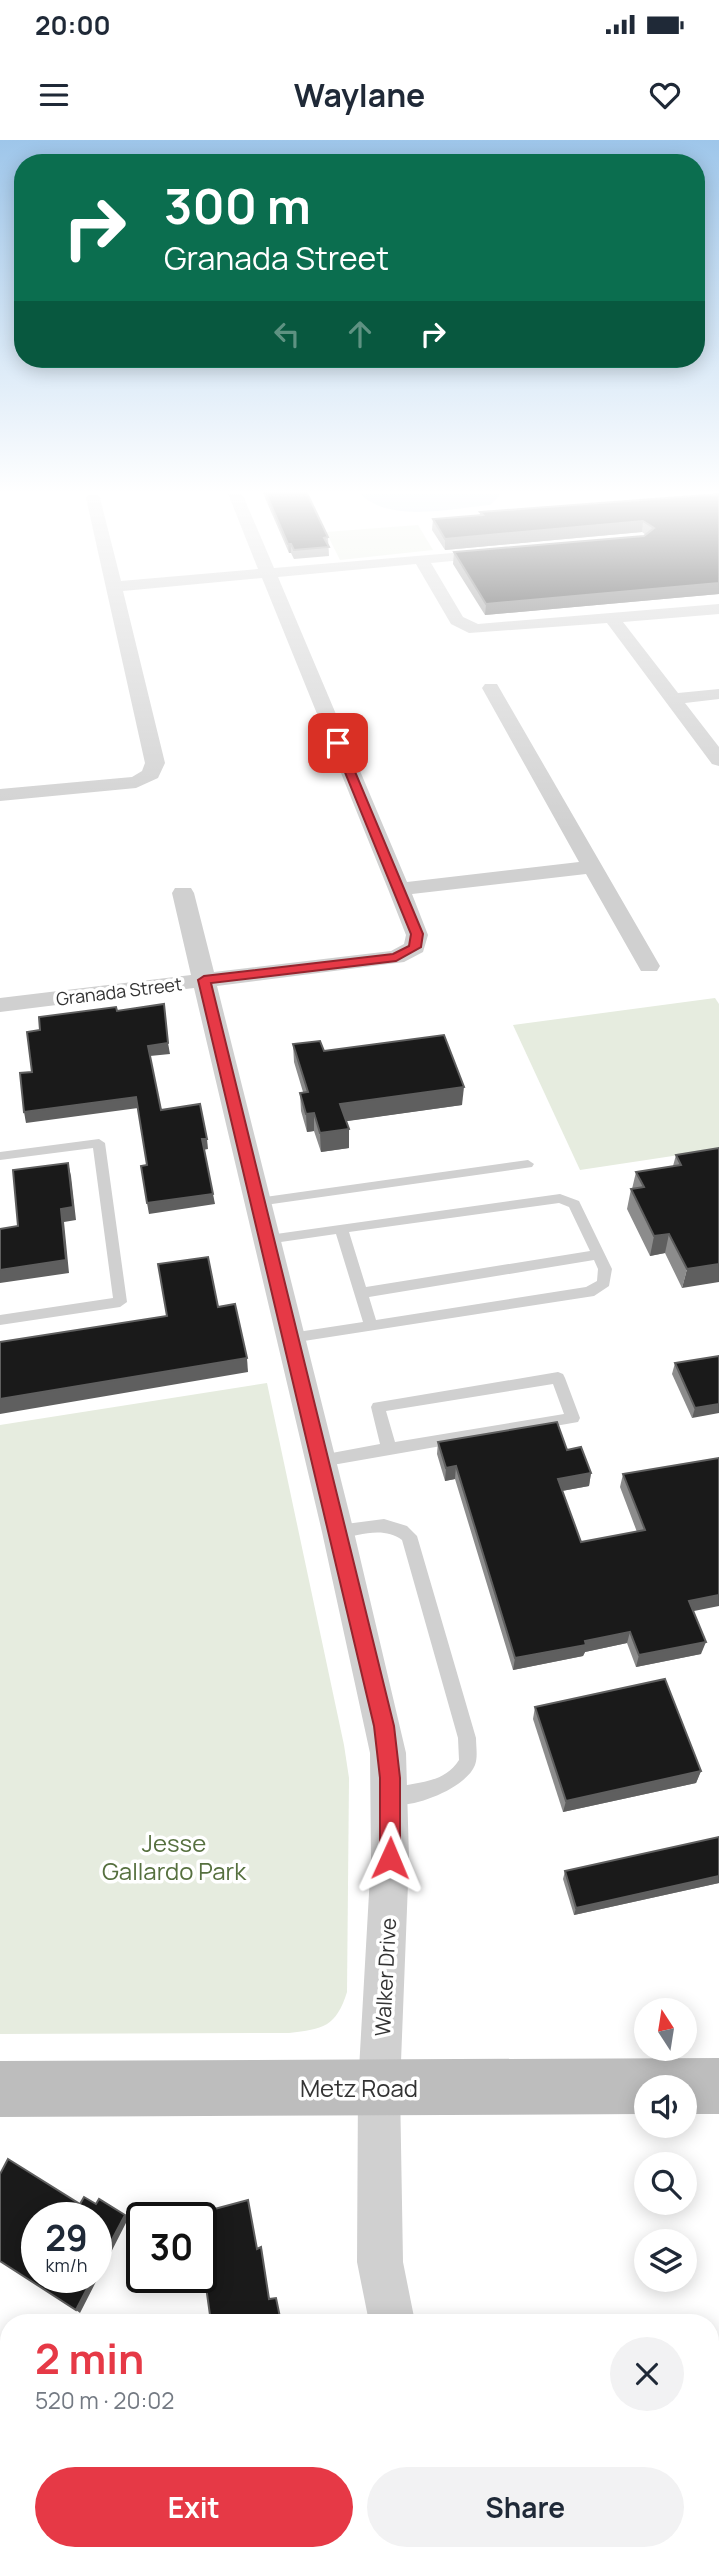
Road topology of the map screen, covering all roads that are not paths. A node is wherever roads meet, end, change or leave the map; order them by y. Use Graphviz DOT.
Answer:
graph roads {
  1 [pos="117,604"];
  2 [pos="280,604"];
  3 [pos="447,604"];
  4 [pos="719,609"];
  5 [pos="612,619"];
  6 [pos="491,688"];
  7 [pos="719,694"];
  8 [pos="674,699"];
  9 [pos="719,760"];
  10 [pos="0,795"];
  11 [pos="593,867"];
  12 [pos="399,889"];
  13 [pos="183,892"];
  14 [pos="649,966"];
  15 [pos="204,980"];
  16 [pos="0,1006"];
  17 [pos="0,1156"];
  18 [pos="528,1164"];
  19 [pos="258,1202"];
  20 [pos="341,1228"];
  21 [pos="267,1239"];
  22 [pos="598,1255"];
  23 [pos="361,1293"];
  24 [pos="0,1320"];
  25 [pos="371,1325"];
  26 [pos="291,1338"];
  27 [pos="389,1449"];
  28 [pos="321,1461"];
  29 [pos="338,1532"];
  30 [pos="391,1797"];
  31 [pos="719,2086"];
  32 [pos="379,2087"];
  33 [pos="0,2089"];
  34 [pos="390,2314"];
  1 -- 10 [label="street"];
  2 -- 12 [label="street, Granada Street"];
  3 -- 5 [label="street"];
  4 -- 5 [label="street"];
  5 -- 8 [label="street"];
  6 -- 11 [label="street"];
  7 -- 8 [label="street"];
  8 -- 9 [label="street"];
  11 -- 12 [label="street"];
  11 -- 14 [label="street"];
  12 -- 15 [label="street, Granada Street"];
  13 -- 15 [label="street, Walker Drive"];
  15 -- 16 [label="street, Granada Street"];
  15 -- 19 [label="street, Walker Drive"];
  17 -- 24 [label="lane"];
  18 -- 19 [label="lane"];
  19 -- 21 [label="street, Walker Drive"];
  20 -- 21 [label="lane"];
  20 -- 22 [label="lane"];
  20 -- 23 [label="lane"];
  21 -- 26 [label="street, Walker Drive"];
  22 -- 23 [label="lane"];
  22 -- 25 [label="lane"];
  23 -- 25 [label="lane"];
  25 -- 26 [label="lane"];
  26 -- 28 [label="street, Walker Drive"];
  27 -- 27 [label="lane"];
  27 -- 28 [label="lane"];
  28 -- 29 [label="street, Walker Drive"];
  29 -- 30 [label="street, Walker Drive"];
  29 -- 30 [label="lane"];
  30 -- 32 [label="street, Walker Drive"];
  31 -- 32 [label="main road, Metz Road"];
  32 -- 33 [label="main road, Metz Road"];
  32 -- 34 [label="street, Walker Drive"];
}
